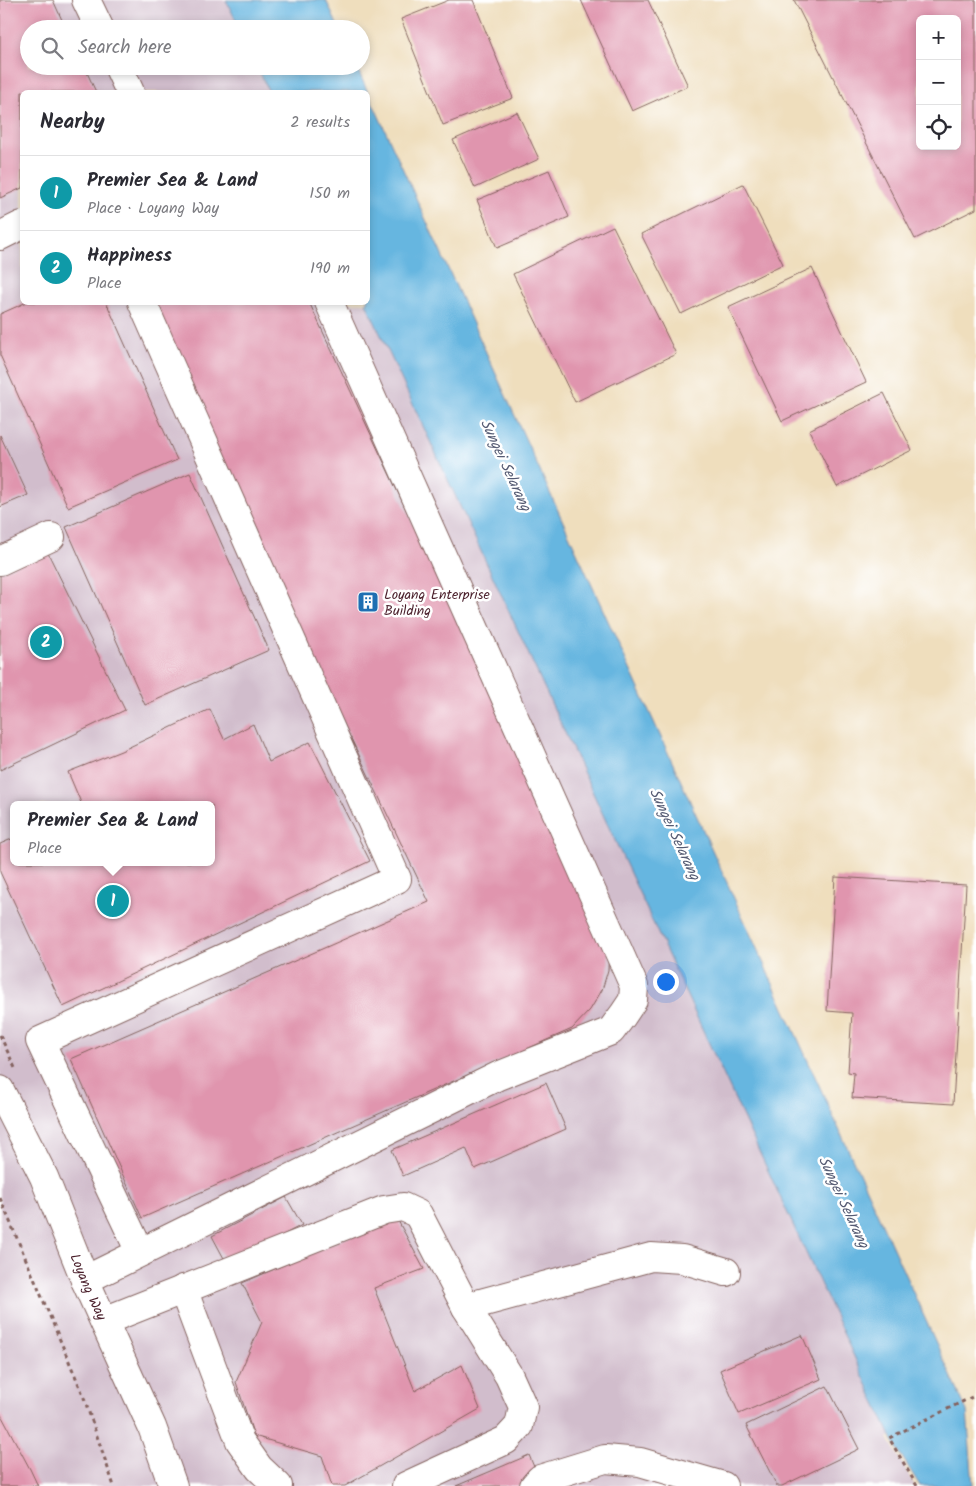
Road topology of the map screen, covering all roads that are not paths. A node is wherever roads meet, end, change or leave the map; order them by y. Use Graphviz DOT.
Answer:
graph roads {
  1 [pos="86,0"];
  2 [pos="96,20"];
  3 [pos="122,75"];
  4 [pos="129,90"];
  5 [pos="20,226"];
  6 [pos="0,236"];
  7 [pos="143,305"];
  8 [pos="330,305"];
  9 [pos="52,537"];
  10 [pos="0,561"];
  11 [pos="0,1090"];
  12 [pos="140,1252"];
  13 [pos="726,1272"];
  14 [pos="85,1280"];
  15 [pos="183,1289"];
  16 [pos="466,1307"];
  17 [pos="104,1321"];
  18 [pos="173,1486"];
  19 [pos="278,1486"];
  20 [pos="406,1486"];
  21 [pos="534,1486"];
  22 [pos="723,1486"];
  1 -- 2 [label="street"];
  3 -- 4 [label="street"];
  5 -- 6 [label="street"];
  7 -- 12 [label="street"];
  8 -- 12 [label="street"];
  9 -- 10 [label="street"];
  11 -- 14 [label="street, Loyang Way"];
  12 -- 14 [label="street"];
  13 -- 16 [label="street"];
  14 -- 17 [label="street, Loyang Way"];
  15 -- 16 [label="street"];
  15 -- 17 [label="street"];
  15 -- 19 [label="street"];
  16 -- 20 [label="street"];
  17 -- 18 [label="street, Loyang Way"];
  21 -- 22 [label="street"];
}
